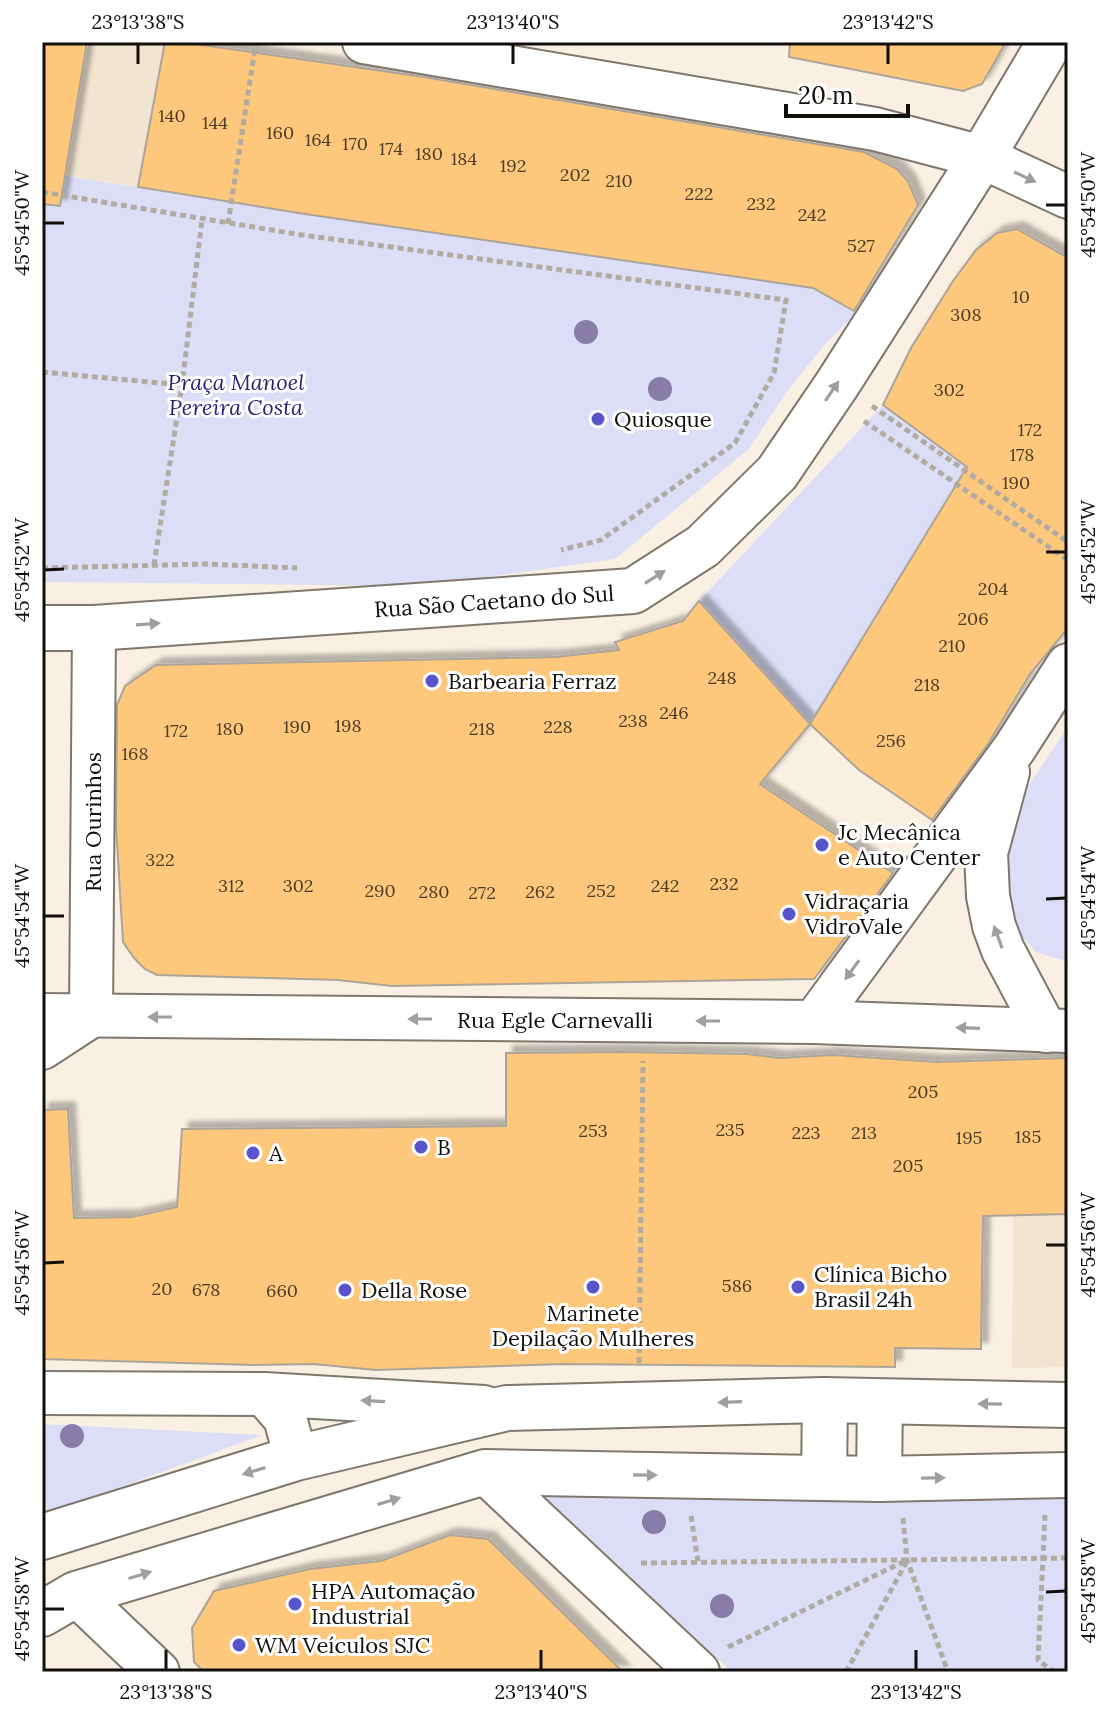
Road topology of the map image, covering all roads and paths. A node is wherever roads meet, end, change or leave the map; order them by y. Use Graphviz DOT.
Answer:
graph roads {
  1 [pos="256,42"];
  2 [pos="364,42"];
  3 [pos="1050,42"];
  4 [pos="982,157"];
  5 [pos="42,192"];
  6 [pos="1068,197"];
  7 [pos="202,220"];
  8 [pos="228,224"];
  9 [pos="42,372"];
  10 [pos="182,385"];
  11 [pos="833,390"];
  12 [pos="1068,542"];
  13 [pos="558,551"];
  14 [pos="1068,560"];
  15 [pos="154,565"];
  16 [pos="42,568"];
  17 [pos="312,569"];
  18 [pos="42,628"];
  19 [pos="94,628"];
  20 [pos="1068,665"];
  21 [pos="1014,749"];
  22 [pos="42,1015"];
  23 [pos="91,1016"];
  24 [pos="814,1022"];
  25 [pos="1057,1031"];
  26 [pos="42,1048"];
  27 [pos="643,1052"];
  28 [pos="639,1364"];
  29 [pos="42,1393"];
  30 [pos="264,1394"];
  31 [pos="825,1400"];
  32 [pos="880,1402"];
  33 [pos="1068,1405"];
  34 [pos="507,1408"];
  35 [pos="296,1458"];
  36 [pos="485,1472"];
  37 [pos="824,1478"];
  38 [pos="879,1479"];
  39 [pos="1056,1488"];
  40 [pos="690,1508"];
  41 [pos="42,1537"];
  42 [pos="1044,1558"];
  43 [pos="1068,1558"];
  44 [pos="907,1560"];
  45 [pos="698,1562"];
  46 [pos="629,1563"];
  47 [pos="59,1604"];
  48 [pos="712,1660"];
  49 [pos="158,1672"];
  50 [pos="846,1672"];
  51 [pos="948,1672"];
  52 [pos="1054,1672"];
  1 -- 8 [label="path"];
  2 -- 4 [label="street"];
  3 -- 4 [label="main road, Rua São Caetano do Sul"];
  4 -- 6 [label="street, one-way"];
  4 -- 11 [label="main road, Rua São Caetano do Sul"];
  5 -- 7 [label="path"];
  7 -- 8 [label="path"];
  7 -- 10 [label="path"];
  8 -- 13 [label="path"];
  9 -- 10 [label="path"];
  10 -- 15 [label="path"];
  11 -- 12 [label="path"];
  11 -- 14 [label="path"];
  19 -- 11 [label="main road, Rua São Caetano do Sul, one-way"];
  15 -- 16 [label="path"];
  15 -- 17 [label="path"];
  18 -- 19 [label="main road, Rua São Caetano do Sul"];
  19 -- 23 [label="street, Rua Ourinhos"];
  20 -- 21 [label="street"];
  21 -- 24 [label="street, one-way"];
  25 -- 21 [label="street, one-way"];
  22 -- 23 [label="street, Rua Egle Carnevalli"];
  24 -- 23 [label="street, Rua Egle Carnevalli, one-way"];
  23 -- 26 [label="street"];
  25 -- 24 [label="street, Rua Egle Carnevalli, one-way"];
  27 -- 28 [label="path"];
  29 -- 30 [label="street"];
  34 -- 30 [label="street, one-way"];
  30 -- 35 [label="street"];
  31 -- 32 [label="main road"];
  31 -- 34 [label="main road, one-way"];
  31 -- 37 [label="main road"];
  33 -- 32 [label="main road, one-way"];
  32 -- 38 [label="main road"];
  34 -- 35 [label="main road"];
  35 -- 41 [label="main road, one-way"];
  36 -- 37 [label="main road, one-way"];
  47 -- 36 [label="main road, one-way"];
  36 -- 48 [label="street"];
  37 -- 38 [label="main road"];
  38 -- 39 [label="main road, one-way"];
  39 -- 42 [label="path"];
  40 -- 45 [label="path"];
  42 -- 43 [label="path"];
  42 -- 44 [label="path"];
  42 -- 52 [label="path"];
  44 -- 45 [label="path"];
  44 -- 48 [label="path"];
  44 -- 50 [label="path"];
  44 -- 51 [label="path"];
  45 -- 46 [label="path"];
  47 -- 49 [label="street"];
}
